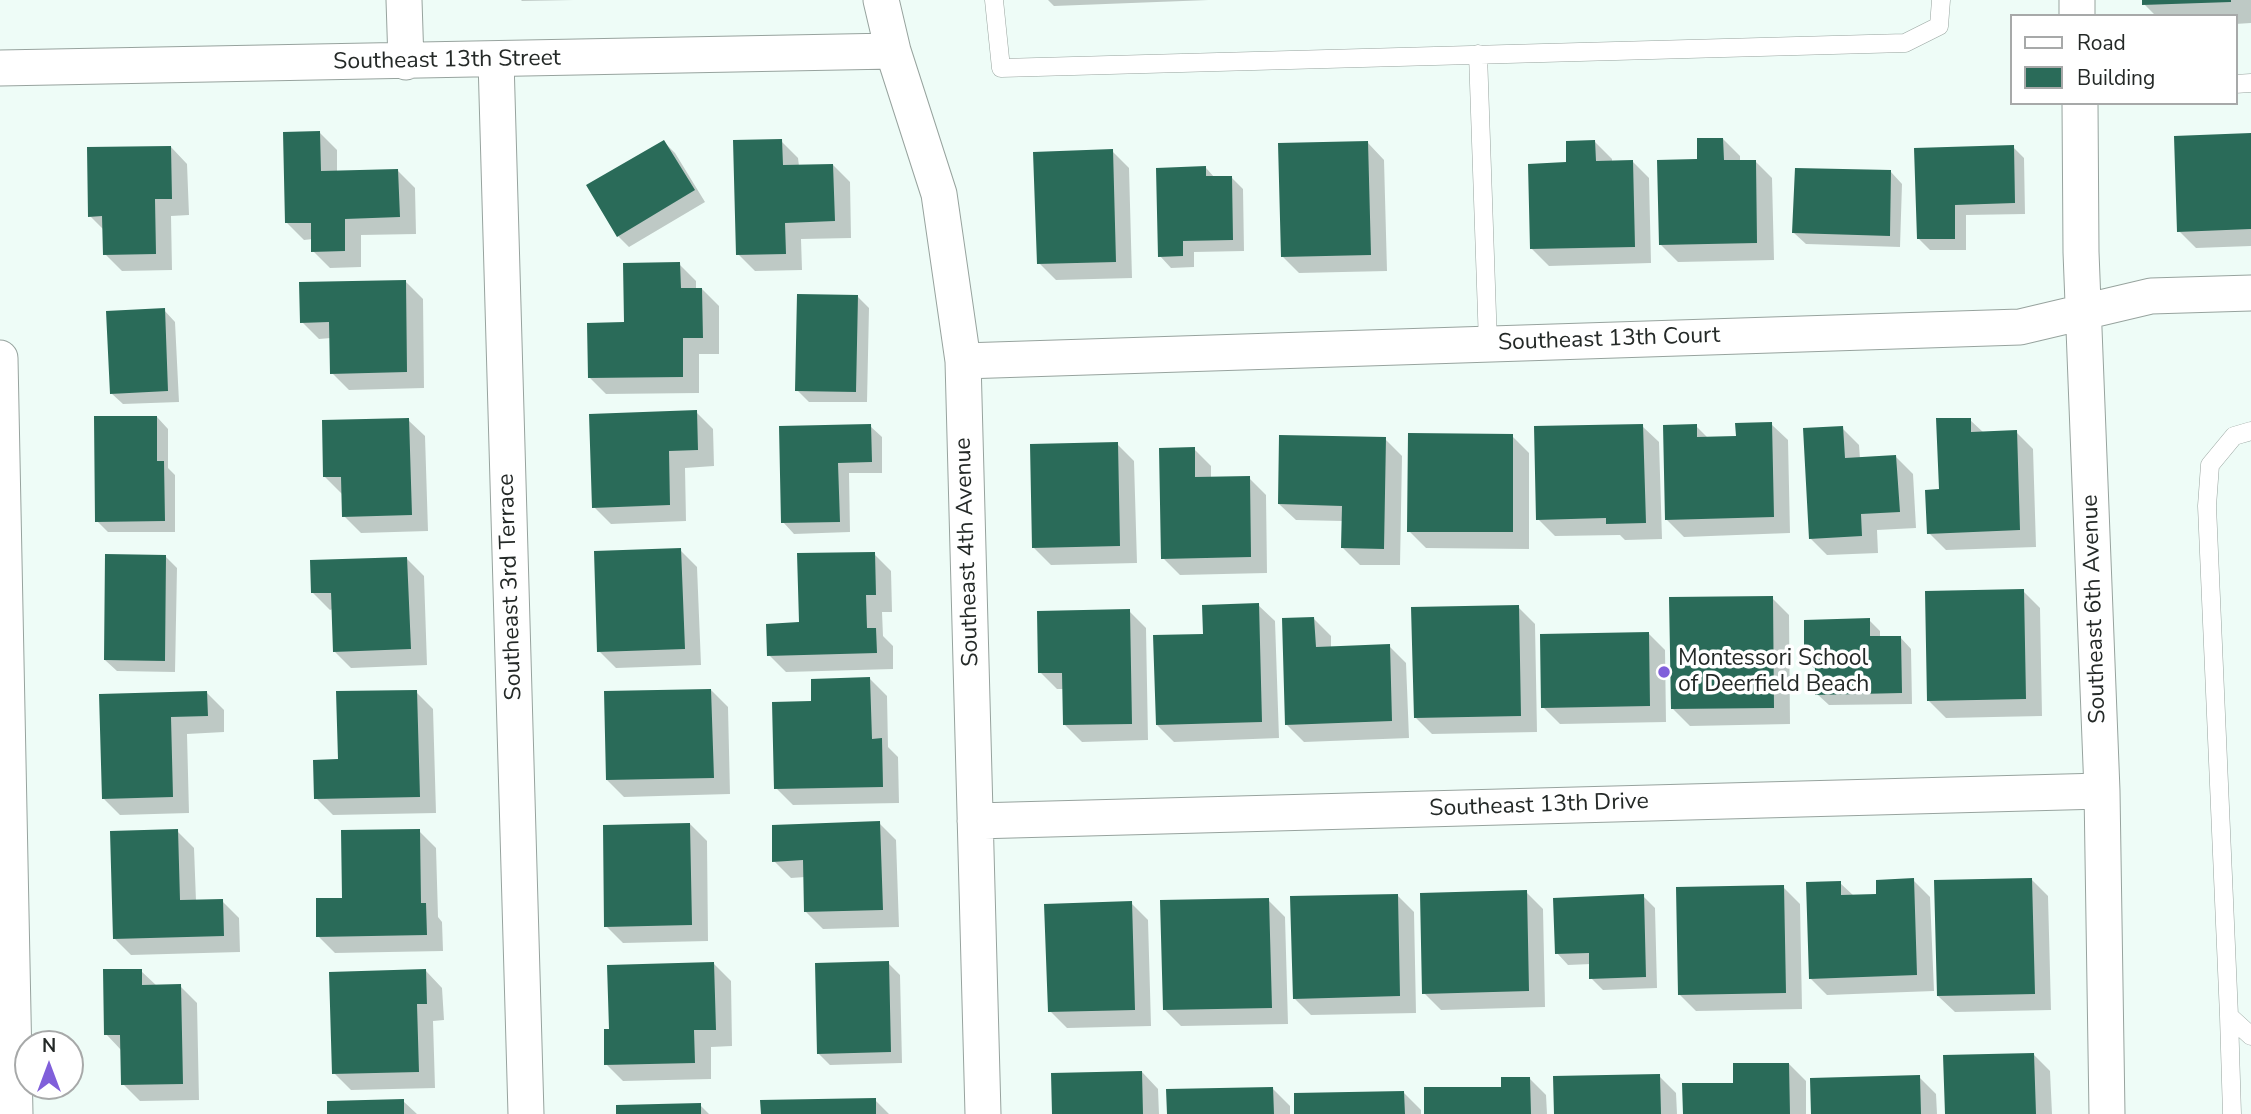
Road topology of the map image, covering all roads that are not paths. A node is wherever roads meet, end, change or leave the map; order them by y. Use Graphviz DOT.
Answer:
graph roads {
  1 [pos="404,0"];
  2 [pos="881,0"];
  3 [pos="994,0"];
  4 [pos="1941,0"];
  5 [pos="893,51"];
  6 [pos="1478,54"];
  7 [pos="496,60"];
  8 [pos="406,62"];
  9 [pos="0,68"];
  10 [pos="2080,105"];
  11 [pos="2251,293"];
  12 [pos="2084,313"];
  13 [pos="1488,344"];
  14 [pos="0,358"];
  15 [pos="963,361"];
  16 [pos="2251,430"];
  17 [pos="2102,791"];
  18 [pos="975,821"];
  19 [pos="2229,1016"];
  20 [pos="2251,1036"];
  21 [pos="15,1114"];
  22 [pos="526,1114"];
  23 [pos="983,1114"];
  24 [pos="2107,1114"];
  25 [pos="2232,1114"];
  1 -- 8 [label="street"];
  2 -- 5 [label="street, Southeast 4th Avenue"];
  3 -- 6 [label="lane"];
  4 -- 6 [label="lane"];
  5 -- 7 [label="street, Southeast 13th Street"];
  5 -- 15 [label="street, Southeast 4th Avenue"];
  6 -- 13 [label="lane"];
  7 -- 8 [label="street, Southeast 13th Street"];
  7 -- 22 [label="street, Southeast 3rd Terrace"];
  8 -- 9 [label="street, Southeast 13th Street"];
  10 -- 12 [label="street, Southeast 6th Avenue"];
  11 -- 12 [label="street, Southeast 13th Court"];
  12 -- 13 [label="street, Southeast 13th Court"];
  12 -- 17 [label="street, Southeast 6th Avenue"];
  13 -- 15 [label="street, Southeast 13th Court"];
  14 -- 21 [label="street"];
  15 -- 18 [label="street, Southeast 4th Avenue"];
  16 -- 19 [label="lane"];
  17 -- 18 [label="street, Southeast 13th Drive"];
  17 -- 24 [label="street, Southeast 6th Avenue"];
  18 -- 23 [label="street, Southeast 4th Avenue"];
  19 -- 20 [label="lane"];
  19 -- 25 [label="lane"];
}
